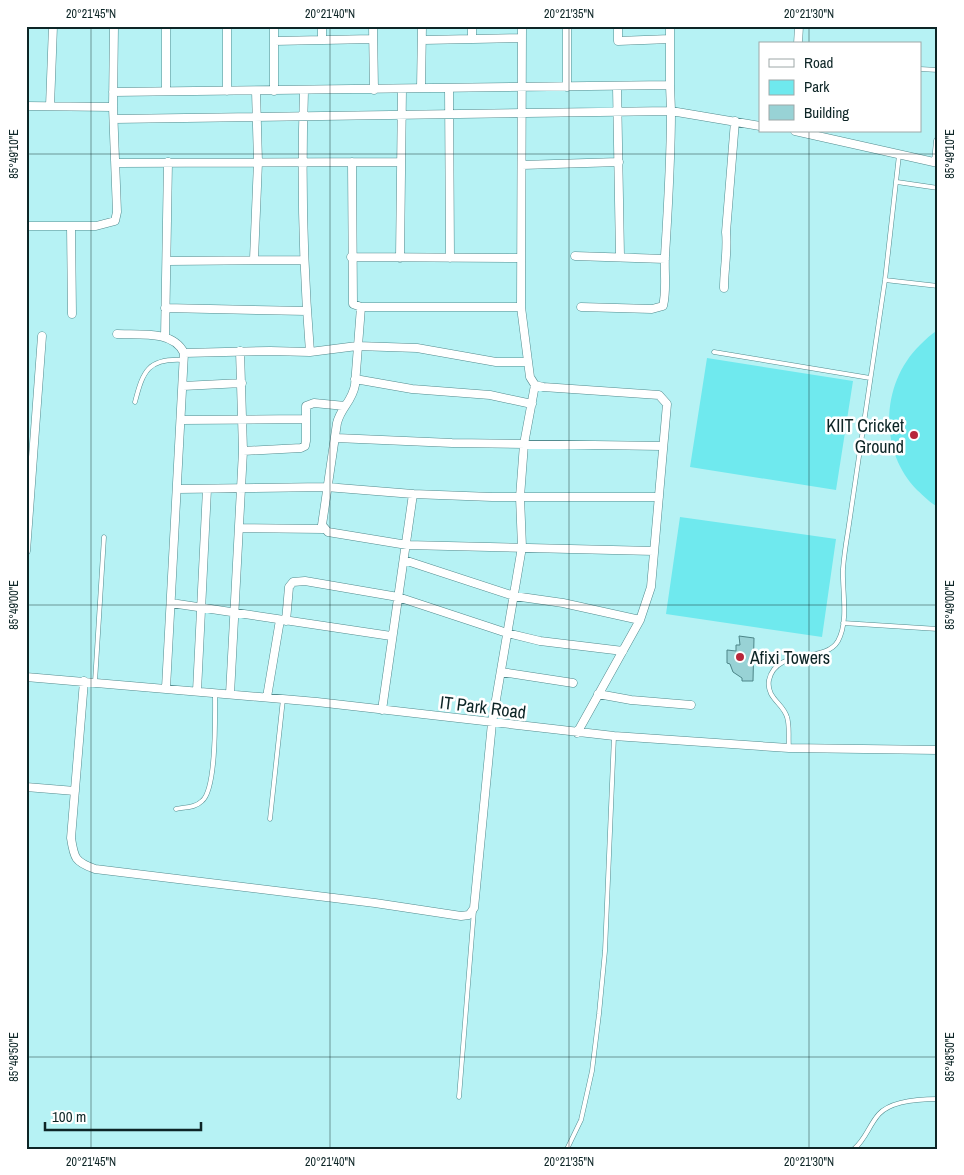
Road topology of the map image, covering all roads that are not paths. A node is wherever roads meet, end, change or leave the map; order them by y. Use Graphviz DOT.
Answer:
graph roads {
  1 [pos="53,26"];
  2 [pos="114,26"];
  3 [pos="166,26"];
  4 [pos="227,26"];
  5 [pos="274,26"];
  6 [pos="322,26"];
  7 [pos="373,26"];
  8 [pos="422,26"];
  9 [pos="472,26"];
  10 [pos="522,26"];
  11 [pos="567,26"];
  12 [pos="618,26"];
  13 [pos="670,26"];
  14 [pos="799,26"];
  15 [pos="472,37"];
  16 [pos="522,38"];
  17 [pos="373,39"];
  18 [pos="670,39"];
  19 [pos="322,40"];
  20 [pos="423,40"];
  21 [pos="274,41"];
  22 [pos="798,42"];
  23 [pos="922,69"];
  24 [pos="938,70"];
  25 [pos="670,86"];
  26 [pos="567,87"];
  27 [pos="617,87"];
  28 [pos="421,88"];
  29 [pos="449,88"];
  30 [pos="522,88"];
  31 [pos="402,89"];
  32 [pos="304,90"];
  33 [pos="374,90"];
  34 [pos="166,91"];
  35 [pos="227,91"];
  36 [pos="256,91"];
  37 [pos="274,91"];
  38 [pos="113,92"];
  39 [pos="26,106"];
  40 [pos="50,106"];
  41 [pos="113,107"];
  42 [pos="618,111"];
  43 [pos="671,111"];
  44 [pos="521,112"];
  45 [pos="449,113"];
  46 [pos="402,114"];
  47 [pos="303,117"];
  48 [pos="257,118"];
  49 [pos="114,119"];
  50 [pos="735,121"];
  51 [pos="759,126"];
  52 [pos="799,132"];
  53 [pos="938,141"];
  54 [pos="899,155"];
  55 [pos="168,162"];
  56 [pos="258,162"];
  57 [pos="302,162"];
  58 [pos="352,162"];
  59 [pos="401,162"];
  60 [pos="619,162"];
  61 [pos="937,162"];
  62 [pos="116,163"];
  63 [pos="522,165"];
  64 [pos="897,182"];
  65 [pos="938,188"];
  66 [pos="26,226"];
  67 [pos="71,226"];
  68 [pos="575,256"];
  69 [pos="620,256"];
  70 [pos="351,257"];
  71 [pos="400,258"];
  72 [pos="450,258"];
  73 [pos="521,258"];
  74 [pos="254,259"];
  75 [pos="665,259"];
  76 [pos="304,260"];
  77 [pos="167,261"];
  78 [pos="885,280"];
  79 [pos="938,286"];
  80 [pos="724,288"];
  81 [pos="521,306"];
  82 [pos="361,307"];
  83 [pos="165,308"];
  84 [pos="581,308"];
  85 [pos="307,311"];
  86 [pos="72,314"];
  87 [pos="118,334"];
  88 [pos="42,336"];
  89 [pos="165,337"];
  90 [pos="357,346"];
  91 [pos="240,351"];
  92 [pos="310,352"];
  93 [pos="714,352"];
  94 [pos="184,357"];
  95 [pos="528,362"];
  96 [pos="870,378"];
  97 [pos="355,379"];
  98 [pos="242,383"];
  99 [pos="535,385"];
  100 [pos="183,386"];
  101 [pos="135,402"];
  102 [pos="532,404"];
  103 [pos="345,406"];
  104 [pos="305,419"];
  105 [pos="181,420"];
  106 [pos="242,420"];
  107 [pos="336,438"];
  108 [pos="524,444"];
  109 [pos="662,446"];
  110 [pos="243,451"];
  111 [pos="326,487"];
  112 [pos="242,488"];
  113 [pos="177,489"];
  114 [pos="206,489"];
  115 [pos="413,494"];
  116 [pos="520,497"];
  117 [pos="659,497"];
  118 [pos="240,528"];
  119 [pos="324,529"];
  120 [pos="104,537"];
  121 [pos="407,545"];
  122 [pos="522,547"];
  123 [pos="26,551"];
  124 [pos="654,551"];
  125 [pos="404,560"];
  126 [pos="514,596"];
  127 [pos="398,597"];
  128 [pos="171,603"];
  129 [pos="200,609"];
  130 [pos="235,614"];
  131 [pos="283,620"];
  132 [pos="640,620"];
  133 [pos="843,623"];
  134 [pos="938,629"];
  135 [pos="507,633"];
  136 [pos="391,636"];
  137 [pos="623,650"];
  138 [pos="501,672"];
  139 [pos="26,677"];
  140 [pos="84,681"];
  141 [pos="95,682"];
  142 [pos="573,682"];
  143 [pos="166,688"];
  144 [pos="196,691"];
  145 [pos="215,692"];
  146 [pos="230,694"];
  147 [pos="598,694"];
  148 [pos="267,697"];
  149 [pos="283,698"];
  150 [pos="691,705"];
  151 [pos="382,710"];
  152 [pos="492,723"];
  153 [pos="577,733"];
  154 [pos="614,736"];
  155 [pos="789,748"];
  156 [pos="938,750"];
  157 [pos="26,787"];
  158 [pos="75,791"];
  159 [pos="176,809"];
  160 [pos="270,819"];
  161 [pos="474,908"];
  162 [pos="459,1097"];
  163 [pos="938,1100"];
  164 [pos="567,1149"];
  165 [pos="854,1149"];
  1 -- 40 [label="street"];
  2 -- 38 [label="street"];
  3 -- 34 [label="street"];
  4 -- 35 [label="street"];
  5 -- 21 [label="street"];
  6 -- 19 [label="street"];
  7 -- 17 [label="street"];
  8 -- 20 [label="street"];
  9 -- 15 [label="street"];
  10 -- 16 [label="street"];
  11 -- 26 [label="street"];
  12 -- 18 [label="street"];
  13 -- 18 [label="street"];
  14 -- 22 [label="street"];
  15 -- 16 [label="street"];
  15 -- 20 [label="street"];
  16 -- 30 [label="street"];
  17 -- 19 [label="street"];
  17 -- 33 [label="street"];
  18 -- 25 [label="street"];
  19 -- 21 [label="street"];
  20 -- 28 [label="street"];
  21 -- 37 [label="street"];
  23 -- 24 [label="lane"];
  25 -- 27 [label="street"];
  25 -- 43 [label="street"];
  26 -- 27 [label="street"];
  26 -- 30 [label="street"];
  27 -- 42 [label="street"];
  28 -- 29 [label="street"];
  28 -- 31 [label="street"];
  29 -- 30 [label="street"];
  29 -- 45 [label="street"];
  30 -- 44 [label="street"];
  31 -- 33 [label="street"];
  31 -- 46 [label="street"];
  32 -- 33 [label="street"];
  32 -- 37 [label="street"];
  32 -- 47 [label="street"];
  34 -- 35 [label="street"];
  34 -- 38 [label="street"];
  35 -- 36 [label="street"];
  36 -- 37 [label="street"];
  36 -- 48 [label="street"];
  38 -- 41 [label="street"];
  39 -- 40 [label="street"];
  40 -- 41 [label="street"];
  41 -- 49 [label="street"];
  42 -- 43 [label="street"];
  42 -- 44 [label="street"];
  42 -- 60 [label="street"];
  43 -- 50 [label="street"];
  43 -- 75 [label="street"];
  44 -- 45 [label="street"];
  44 -- 63 [label="street"];
  45 -- 46 [label="street"];
  45 -- 72 [label="street"];
  46 -- 47 [label="street"];
  46 -- 59 [label="street"];
  47 -- 48 [label="street"];
  47 -- 57 [label="street"];
  48 -- 49 [label="street"];
  48 -- 56 [label="street"];
  49 -- 62 [label="street"];
  50 -- 51 [label="street"];
  50 -- 80 [label="street"];
  52 -- 54 [label="street"];
  53 -- 61 [label="street"];
  54 -- 61 [label="street"];
  54 -- 64 [label="lane"];
  55 -- 56 [label="street"];
  55 -- 62 [label="street"];
  55 -- 77 [label="street"];
  56 -- 57 [label="street"];
  56 -- 74 [label="street"];
  57 -- 58 [label="street"];
  57 -- 76 [label="street"];
  58 -- 59 [label="street"];
  58 -- 70 [label="street"];
  59 -- 71 [label="street"];
  60 -- 63 [label="street"];
  60 -- 69 [label="street"];
  62 -- 67 [label="street"];
  63 -- 73 [label="street"];
  64 -- 65 [label="lane"];
  64 -- 78 [label="lane"];
  66 -- 67 [label="street"];
  67 -- 86 [label="street"];
  68 -- 69 [label="street"];
  69 -- 75 [label="street"];
  70 -- 71 [label="street"];
  70 -- 82 [label="street"];
  71 -- 72 [label="street"];
  72 -- 73 [label="street"];
  73 -- 81 [label="street"];
  74 -- 76 [label="street"];
  74 -- 77 [label="street"];
  75 -- 84 [label="street"];
  76 -- 85 [label="street"];
  77 -- 83 [label="street"];
  78 -- 79 [label="lane"];
  78 -- 96 [label="lane"];
  81 -- 82 [label="street"];
  81 -- 95 [label="street"];
  82 -- 90 [label="street"];
  83 -- 85 [label="street"];
  83 -- 89 [label="street"];
  85 -- 92 [label="street"];
  87 -- 89 [label="street"];
  88 -- 123 [label="street"];
  89 -- 94 [label="street"];
  90 -- 92 [label="street"];
  90 -- 95 [label="street"];
  90 -- 97 [label="street"];
  91 -- 92 [label="street"];
  91 -- 94 [label="street"];
  91 -- 98 [label="street"];
  93 -- 96 [label="lane"];
  94 -- 100 [label="street"];
  94 -- 101 [label="lane"];
  95 -- 99 [label="street"];
  96 -- 133 [label="lane"];
  97 -- 102 [label="street"];
  97 -- 103 [label="street"];
  98 -- 100 [label="street"];
  98 -- 106 [label="street"];
  99 -- 102 [label="street"];
  99 -- 109 [label="street"];
  100 -- 105 [label="street"];
  102 -- 108 [label="street"];
  103 -- 104 [label="street"];
  103 -- 107 [label="street"];
  104 -- 106 [label="street"];
  104 -- 110 [label="street"];
  105 -- 106 [label="street"];
  105 -- 113 [label="street"];
  106 -- 110 [label="street"];
  107 -- 108 [label="street"];
  107 -- 111 [label="street"];
  108 -- 109 [label="street"];
  108 -- 116 [label="street"];
  109 -- 117 [label="street"];
  110 -- 112 [label="street"];
  111 -- 112 [label="street"];
  111 -- 115 [label="street"];
  111 -- 119 [label="street"];
  112 -- 114 [label="street"];
  112 -- 118 [label="street"];
  113 -- 114 [label="street"];
  113 -- 128 [label="street"];
  114 -- 129 [label="street"];
  115 -- 116 [label="street"];
  115 -- 121 [label="street"];
  116 -- 117 [label="street"];
  116 -- 122 [label="street"];
  117 -- 124 [label="street"];
  118 -- 119 [label="street"];
  118 -- 130 [label="street"];
  119 -- 121 [label="street"];
  120 -- 141 [label="lane"];
  121 -- 122 [label="street"];
  121 -- 125 [label="street"];
  122 -- 124 [label="street"];
  122 -- 126 [label="street"];
  124 -- 132 [label="street"];
  125 -- 126 [label="street"];
  125 -- 127 [label="street"];
  126 -- 132 [label="street"];
  126 -- 135 [label="street"];
  127 -- 131 [label="street"];
  127 -- 135 [label="street"];
  127 -- 136 [label="street"];
  128 -- 129 [label="street"];
  128 -- 143 [label="street"];
  129 -- 130 [label="street"];
  129 -- 144 [label="street"];
  130 -- 131 [label="street"];
  130 -- 146 [label="street"];
  131 -- 136 [label="street"];
  131 -- 148 [label="street"];
  132 -- 137 [label="street"];
  133 -- 134 [label="lane"];
  133 -- 155 [label="lane"];
  135 -- 137 [label="street"];
  135 -- 138 [label="street"];
  136 -- 151 [label="street"];
  137 -- 147 [label="street"];
  138 -- 142 [label="street"];
  138 -- 152 [label="street"];
  139 -- 140 [label="street, IT Park Road"];
  140 -- 141 [label="street, IT Park Road"];
  140 -- 158 [label="street"];
  141 -- 143 [label="street, IT Park Road"];
  143 -- 144 [label="street, IT Park Road"];
  144 -- 145 [label="street, IT Park Road"];
  145 -- 146 [label="street, IT Park Road"];
  145 -- 159 [label="lane"];
  146 -- 148 [label="street, IT Park Road"];
  147 -- 150 [label="street"];
  147 -- 153 [label="street"];
  148 -- 149 [label="street, IT Park Road"];
  149 -- 151 [label="street, IT Park Road"];
  149 -- 160 [label="lane"];
  151 -- 152 [label="street, IT Park Road"];
  152 -- 153 [label="street, IT Park Road"];
  152 -- 161 [label="street"];
  153 -- 154 [label="street, IT Park Road"];
  154 -- 155 [label="street, IT Park Road"];
  154 -- 164 [label="lane"];
  155 -- 156 [label="street, IT Park Road"];
  157 -- 158 [label="street"];
  158 -- 161 [label="street"];
  161 -- 162 [label="lane"];
  163 -- 165 [label="lane"];
}
